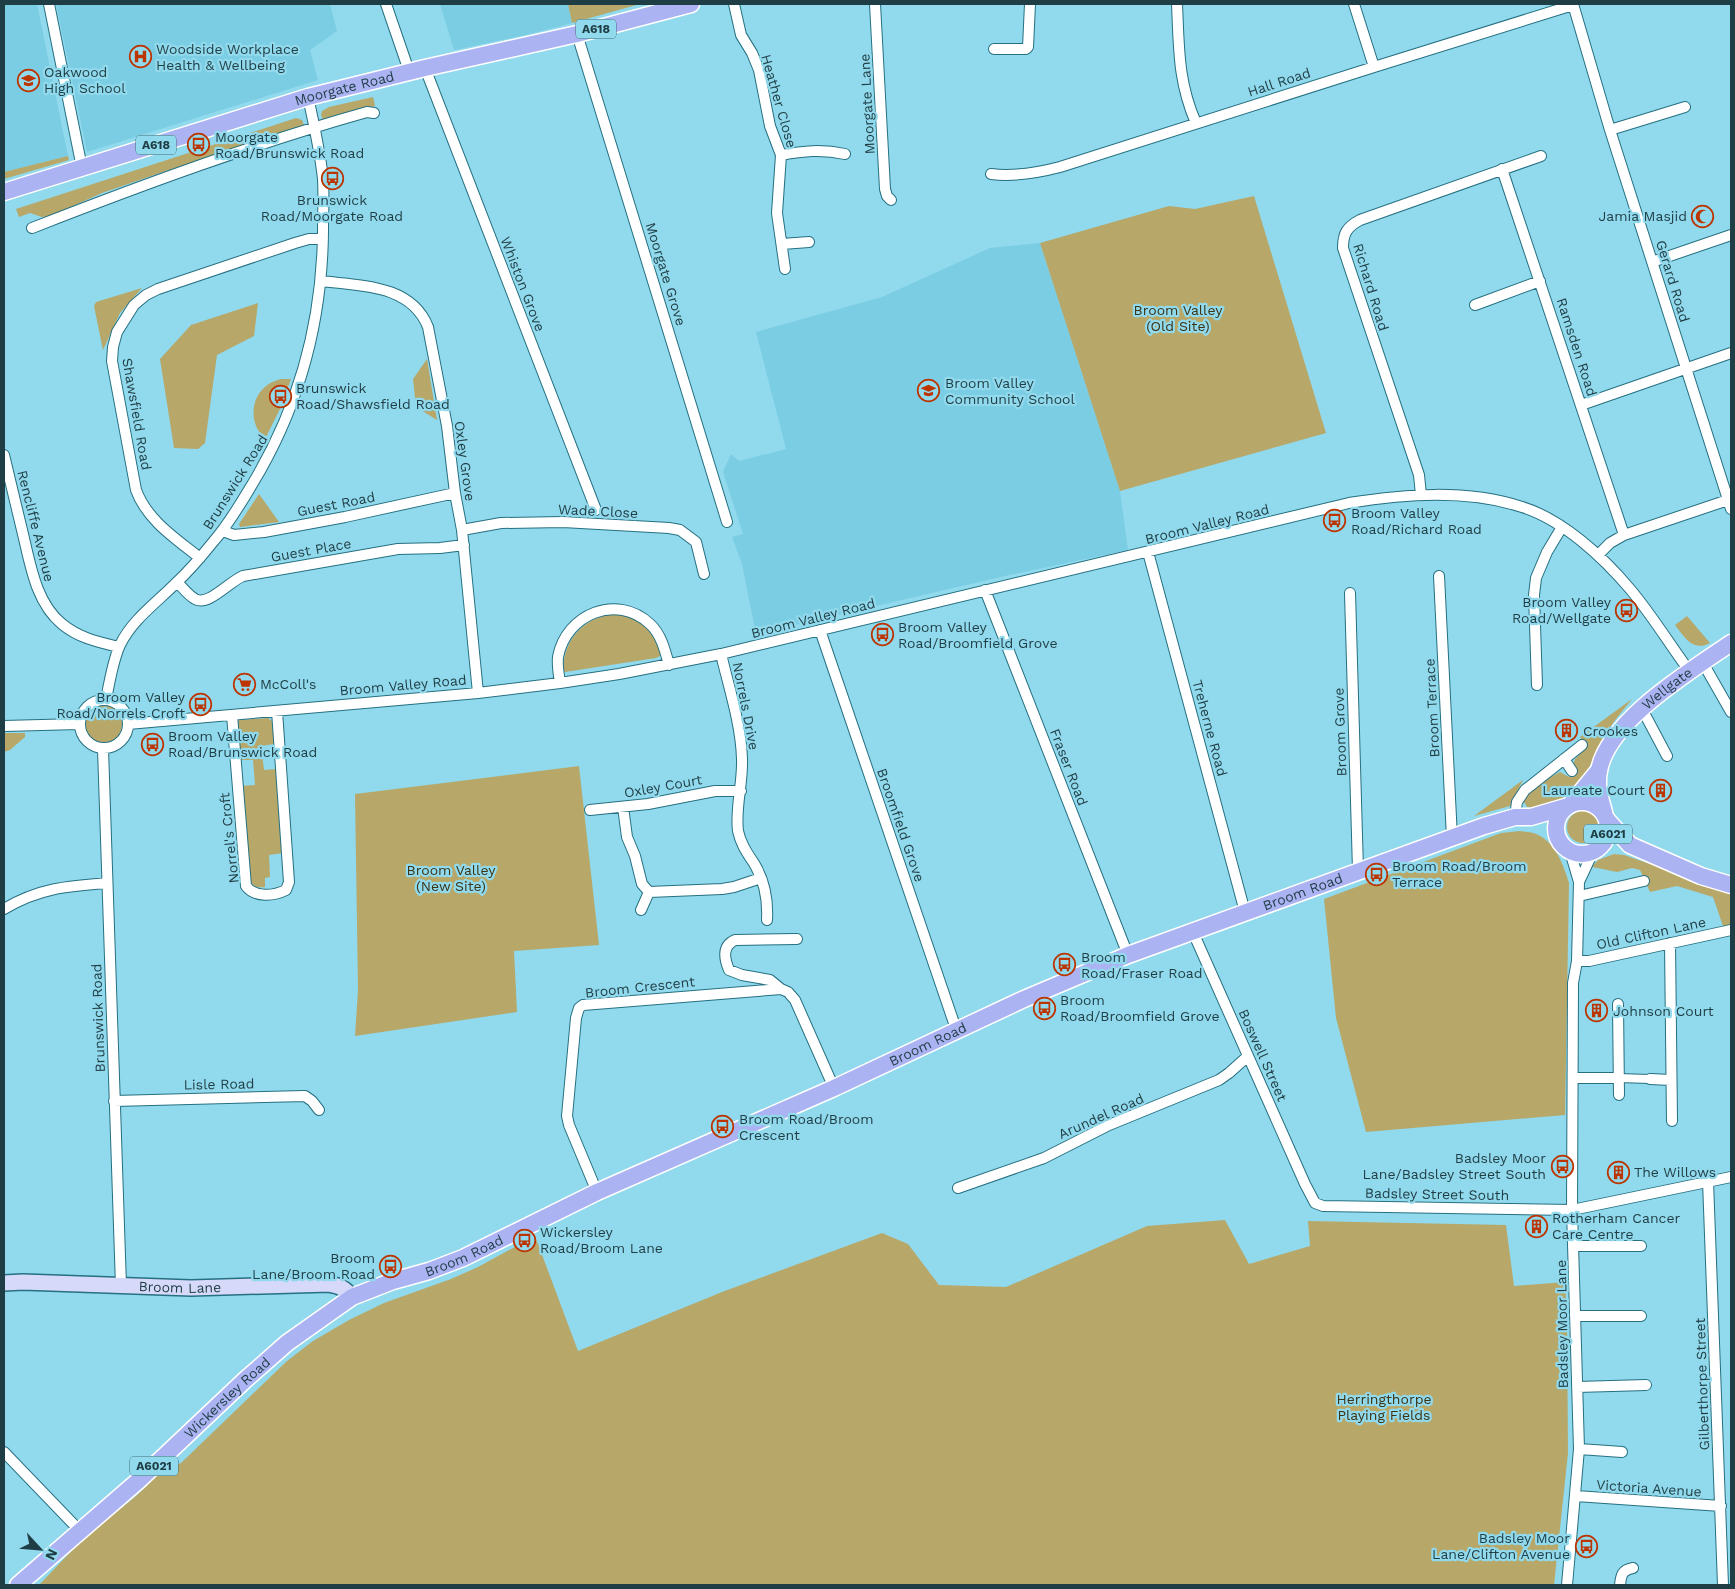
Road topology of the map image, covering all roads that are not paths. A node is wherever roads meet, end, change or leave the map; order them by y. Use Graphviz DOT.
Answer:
graph roads {
  1 [pos="49,4"];
  2 [pos="386,4"];
  3 [pos="691,4"];
  4 [pos="734,4"];
  5 [pos="875,4"];
  6 [pos="1030,4"];
  7 [pos="1177,4"];
  8 [pos="1354,4"];
  9 [pos="1573,5"];
  10 [pos="578,34"];
  11 [pos="994,48"];
  12 [pos="1374,67"];
  13 [pos="425,68"];
  14 [pos="409,72"];
  15 [pos="308,97"];
  16 [pos="1685,106"];
  17 [pos="374,113"];
  18 [pos="1196,123"];
  19 [pos="314,127"];
  20 [pos="1610,130"];
  21 [pos="845,154"];
  22 [pos="781,155"];
  23 [pos="1541,156"];
  24 [pos="82,168"];
  25 [pos="1502,169"];
  26 [pos="991,174"];
  27 [pos="4,192"];
  28 [pos="891,200"];
  29 [pos="32,228"];
  30 [pos="1731,235"];
  31 [pos="323,239"];
  32 [pos="809,242"];
  33 [pos="782,244"];
  34 [pos="1652,262"];
  35 [pos="785,269"];
  36 [pos="321,281"];
  37 [pos="1540,281"];
  38 [pos="1475,305"];
  39 [pos="1731,353"];
  40 [pos="1686,369"];
  41 [pos="1581,405"];
  42 [pos="4,455"];
  43 [pos="455,493"];
  44 [pos="1421,495"];
  45 [pos="1730,502"];
  46 [pos="596,510"];
  47 [pos="727,522"];
  48 [pos="1562,528"];
  49 [pos="462,530"];
  50 [pos="223,531"];
  51 [pos="1624,535"];
  52 [pos="464,544"];
  53 [pos="1148,552"];
  54 [pos="1598,555"];
  55 [pos="200,558"];
  56 [pos="704,574"];
  57 [pos="1439,576"];
  58 [pos="177,582"];
  59 [pos="984,590"];
  60 [pos="1350,593"];
  61 [pos="820,630"];
  62 [pos="1731,643"];
  63 [pos="119,647"];
  64 [pos="721,654"];
  65 [pos="669,665"];
  66 [pos="1696,667"];
  67 [pos="560,683"];
  68 [pos="1537,685"];
  69 [pos="478,692"];
  70 [pos="106,700"];
  71 [pos="1642,709"];
  72 [pos="278,711"];
  73 [pos="1731,712"];
  74 [pos="232,715"];
  75 [pos="79,724"];
  76 [pos="128,724"];
  77 [pos="4,726"];
  78 [pos="1582,745"];
  79 [pos="103,749"];
  80 [pos="1667,756"];
  81 [pos="1564,760"];
  82 [pos="1599,770"];
  83 [pos="1572,771"];
  84 [pos="741,791"];
  85 [pos="1568,805"];
  86 [pos="623,807"];
  87 [pos="590,810"];
  88 [pos="1606,816"];
  89 [pos="1523,817"];
  90 [pos="1452,838"];
  91 [pos="1562,844"];
  92 [pos="1630,845"];
  93 [pos="1596,850"];
  94 [pos="1358,870"];
  95 [pos="761,878"];
  96 [pos="1644,881"];
  97 [pos="1579,882"];
  98 [pos="107,883"];
  99 [pos="1731,885"];
  100 [pos="649,892"];
  101 [pos="1579,896"];
  102 [pos="4,909"];
  103 [pos="641,910"];
  104 [pos="1245,912"];
  105 [pos="767,920"];
  106 [pos="1192,930"];
  107 [pos="1731,930"];
  108 [pos="796,939"];
  109 [pos="1670,943"];
  110 [pos="1128,955"];
  111 [pos="1577,961"];
  112 [pos="781,990"];
  113 [pos="1618,1004"];
  114 [pos="956,1029"];
  115 [pos="1248,1056"];
  116 [pos="1574,1078"];
  117 [pos="1618,1078"];
  118 [pos="1650,1079"];
  119 [pos="1671,1080"];
  120 [pos="834,1088"];
  121 [pos="1619,1095"];
  122 [pos="114,1101"];
  123 [pos="319,1110"];
  124 [pos="1672,1121"];
  125 [pos="1731,1177"];
  126 [pos="1708,1181"];
  127 [pos="958,1188"];
  128 [pos="1308,1191"];
  129 [pos="598,1192"];
  130 [pos="1572,1210"];
  131 [pos="1574,1246"];
  132 [pos="1641,1246"];
  133 [pos="4,1283"];
  134 [pos="121,1286"];
  135 [pos="352,1297"];
  136 [pos="1576,1316"];
  137 [pos="1641,1316"];
  138 [pos="1646,1385"];
  139 [pos="1577,1387"];
  140 [pos="1579,1449"];
  141 [pos="4,1452"];
  142 [pos="1622,1452"];
  143 [pos="1576,1496"];
  144 [pos="1721,1506"];
  145 [pos="80,1531"];
  146 [pos="1633,1568"];
  147 [pos="18,1585"];
  148 [pos="1568,1585"];
  149 [pos="1620,1585"];
  150 [pos="1723,1585"];
  1 -- 24 [label="street"];
  2 -- 14 [label="street"];
  3 -- 10 [label="main road, Moorgate Road / A618"];
  4 -- 22 [label="street, Heather Close"];
  5 -- 28 [label="street, Moorgate Lane"];
  6 -- 11 [label="street"];
  7 -- 18 [label="street"];
  8 -- 12 [label="street"];
  9 -- 12 [label="street, Hall Road"];
  9 -- 20 [label="street, Gerard Road"];
  10 -- 13 [label="main road, Moorgate Road / A618"];
  10 -- 47 [label="street, Moorgate Grove"];
  12 -- 18 [label="street, Hall Road"];
  13 -- 14 [label="main road, Moorgate Road / A618"];
  13 -- 46 [label="street, Whiston Grove"];
  14 -- 15 [label="main road, Moorgate Road / A618"];
  15 -- 19 [label="street, Brunswick Road"];
  15 -- 24 [label="main road, Moorgate Road / A618"];
  16 -- 20 [label="street"];
  17 -- 19 [label="street"];
  18 -- 26 [label="street, Hall Road"];
  19 -- 29 [label="street"];
  19 -- 31 [label="street, Brunswick Road"];
  20 -- 34 [label="street, Gerard Road"];
  21 -- 22 [label="street"];
  22 -- 33 [label="street, Heather Close"];
  23 -- 25 [label="street, Richard Road"];
  24 -- 27 [label="main road, Moorgate Road / A618"];
  25 -- 37 [label="street, Ramsden Road"];
  25 -- 44 [label="street, Richard Road"];
  30 -- 34 [label="street"];
  31 -- 36 [label="street, Brunswick Road"];
  31 -- 55 [label="street, Shawsfield Road"];
  32 -- 33 [label="street"];
  33 -- 35 [label="street, Heather Close"];
  34 -- 40 [label="street, Gerard Road"];
  36 -- 43 [label="street, Oxley Grove"];
  36 -- 50 [label="street, Brunswick Road"];
  37 -- 38 [label="street"];
  37 -- 41 [label="street, Ramsden Road"];
  39 -- 40 [label="street"];
  40 -- 41 [label="street"];
  40 -- 45 [label="street, Gerard Road"];
  41 -- 51 [label="street, Ramsden Road"];
  42 -- 63 [label="street, Rencliffe Avenue"];
  43 -- 49 [label="street, Oxley Grove"];
  43 -- 50 [label="street, Guest Road"];
  44 -- 48 [label="street, Broom Valley Road"];
  44 -- 53 [label="street, Broom Valley Road"];
  45 -- 51 [label="street"];
  48 -- 54 [label="street, Broom Valley Road"];
  48 -- 68 [label="street"];
  49 -- 52 [label="street, Oxley Grove"];
  49 -- 56 [label="street, Wade Close"];
  50 -- 55 [label="street, Brunswick Road"];
  51 -- 54 [label="street"];
  52 -- 58 [label="street, Guest Place"];
  52 -- 69 [label="street, Oxley Grove"];
  53 -- 59 [label="street, Broom Valley Road"];
  53 -- 104 [label="street, Treherne Road"];
  54 -- 66 [label="street, Broom Valley Road"];
  55 -- 58 [label="street, Brunswick Road"];
  57 -- 90 [label="street, Broom Terrace"];
  58 -- 63 [label="street, Brunswick Road"];
  59 -- 61 [label="street, Broom Valley Road"];
  59 -- 110 [label="street, Fraser Road"];
  60 -- 94 [label="street, Broom Grove"];
  61 -- 64 [label="street, Broom Valley Road"];
  61 -- 114 [label="street, Broomfield Grove"];
  62 -- 66 [label="main road, Wellgate"];
  63 -- 70 [label="street, Brunswick Road"];
  64 -- 65 [label="street, Broom Valley Road"];
  64 -- 84 [label="street, Norrels Drive"];
  65 -- 67 [label="street, Broom Valley Road"];
  65 -- 67 [label="street"];
  66 -- 71 [label="main road, Wellgate"];
  66 -- 73 [label="street, Broom Valley Road"];
  67 -- 69 [label="street, Broom Valley Road"];
  69 -- 72 [label="street, Broom Valley Road"];
  70 -- 75 [label="street"];
  70 -- 76 [label="street"];
  71 -- 80 [label="street"];
  71 -- 82 [label="main road, Wellgate"];
  72 -- 74 [label="street, Broom Valley Road"];
  72 -- 74 [label="street, Norrel's Croft"];
  74 -- 76 [label="street, Broom Valley Road"];
  75 -- 77 [label="street"];
  75 -- 79 [label="street"];
  76 -- 79 [label="street"];
  78 -- 81 [label="street"];
  79 -- 98 [label="street, Brunswick Road"];
  81 -- 83 [label="street"];
  81 -- 89 [label="street"];
  82 -- 85 [label="main road, Wellgate"];
  82 -- 88 [label="main road, Wellgate"];
  84 -- 86 [label="street, Oxley Court"];
  84 -- 95 [label="street, Norrels Drive"];
  85 -- 88 [label="main road, A6021"];
  85 -- 89 [label="main road, Broom Road / A6021"];
  85 -- 91 [label="main road"];
  86 -- 87 [label="street, Oxley Court"];
  86 -- 100 [label="street"];
  88 -- 92 [label="main road, A6021"];
  88 -- 93 [label="main road, A6021"];
  89 -- 90 [label="main road, Broom Road / A6021"];
  89 -- 91 [label="main road"];
  90 -- 94 [label="main road, Broom Road / A6021"];
  91 -- 93 [label="main road, A6021"];
  91 -- 97 [label="street, Badsley Moor Lane"];
  92 -- 93 [label="main road, A6021"];
  92 -- 99 [label="main road, A6021"];
  93 -- 97 [label="street, Badsley Moor Lane"];
  94 -- 104 [label="main road, Broom Road / A6021"];
  95 -- 100 [label="street"];
  95 -- 105 [label="street, Norrels Drive"];
  96 -- 101 [label="street"];
  97 -- 101 [label="street, Badsley Moor Lane"];
  98 -- 102 [label="street"];
  98 -- 122 [label="street, Brunswick Road"];
  100 -- 103 [label="street"];
  101 -- 111 [label="street, Badsley Moor Lane"];
  104 -- 106 [label="main road, Broom Road / A6021"];
  106 -- 110 [label="main road, Broom Road / A6021"];
  106 -- 115 [label="street, Boswell Street"];
  107 -- 109 [label="street, Old Clifton Lane"];
  108 -- 112 [label="street"];
  109 -- 111 [label="street, Old Clifton Lane"];
  109 -- 119 [label="street"];
  110 -- 114 [label="main road, Broom Road / A6021"];
  111 -- 116 [label="street, Badsley Moor Lane"];
  112 -- 120 [label="street"];
  112 -- 129 [label="street, Broom Crescent"];
  113 -- 117 [label="street"];
  114 -- 120 [label="main road, Broom Road / A6021"];
  115 -- 127 [label="street, Arundel Road"];
  115 -- 128 [label="street, Boswell Street"];
  116 -- 117 [label="street"];
  116 -- 130 [label="street, Badsley Moor Lane"];
  117 -- 118 [label="street"];
  117 -- 121 [label="street"];
  118 -- 119 [label="street"];
  119 -- 124 [label="street"];
  120 -- 129 [label="main road, Broom Road / A6021"];
  122 -- 123 [label="street, Lisle Road"];
  122 -- 134 [label="street, Brunswick Road"];
  125 -- 126 [label="street, Badsley Street South"];
  126 -- 130 [label="street, Badsley Street South"];
  126 -- 144 [label="street, Gilberthorpe Street"];
  128 -- 130 [label="street, Badsley Street South"];
  129 -- 135 [label="main road, Broom Road / A6021"];
  130 -- 131 [label="street, Badsley Moor Lane"];
  131 -- 132 [label="street"];
  131 -- 136 [label="street, Badsley Moor Lane"];
  133 -- 134 [label="main road, Broom Lane"];
  134 -- 135 [label="main road, Broom Lane"];
  135 -- 145 [label="main road, Wickersley Road / A6021"];
  136 -- 137 [label="street"];
  136 -- 139 [label="street, Badsley Moor Lane"];
  138 -- 139 [label="street"];
  139 -- 140 [label="street, Badsley Moor Lane"];
  140 -- 142 [label="street"];
  140 -- 143 [label="street, Badsley Moor Lane"];
  141 -- 145 [label="street"];
  143 -- 144 [label="street, Victoria Avenue"];
  143 -- 148 [label="street, Badsley Moor Lane"];
  144 -- 150 [label="street, Gilberthorpe Street"];
  145 -- 147 [label="main road, Wickersley Road / A6021"];
  146 -- 149 [label="street"];
}
